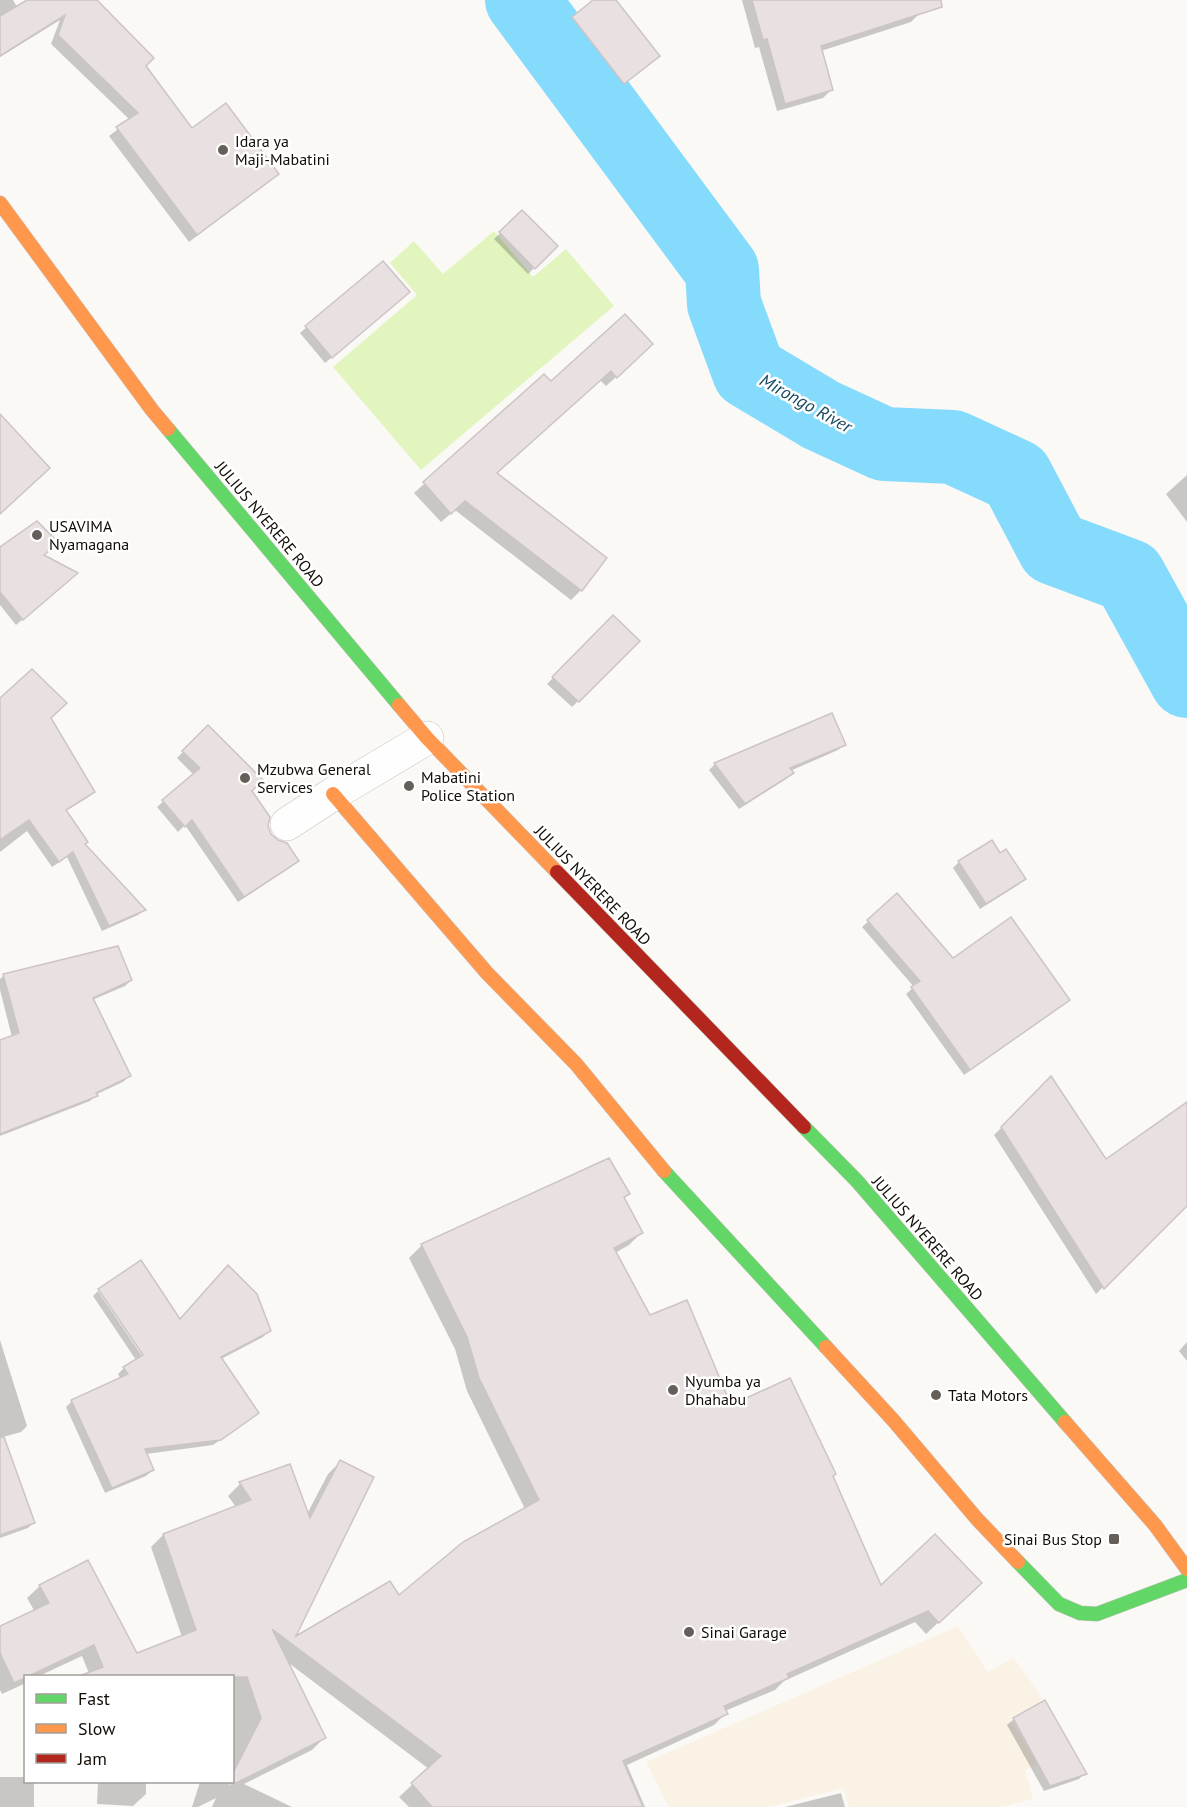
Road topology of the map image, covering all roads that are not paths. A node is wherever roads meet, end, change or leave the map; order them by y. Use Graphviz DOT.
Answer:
graph roads {
  1 [pos="0,203"];
  2 [pos="427,738"];
  3 [pos="333,794"];
  4 [pos="287,824"];
  5 [pos="1187,1569"];
  6 [pos="1187,1580"];
  1 -- 2 [label="main road, JULIUS NYERERE ROAD"];
  2 -- 3 [label="street"];
  2 -- 5 [label="main road, JULIUS NYERERE ROAD"];
  3 -- 4 [label="street"];
  3 -- 6 [label="main road"];
}
